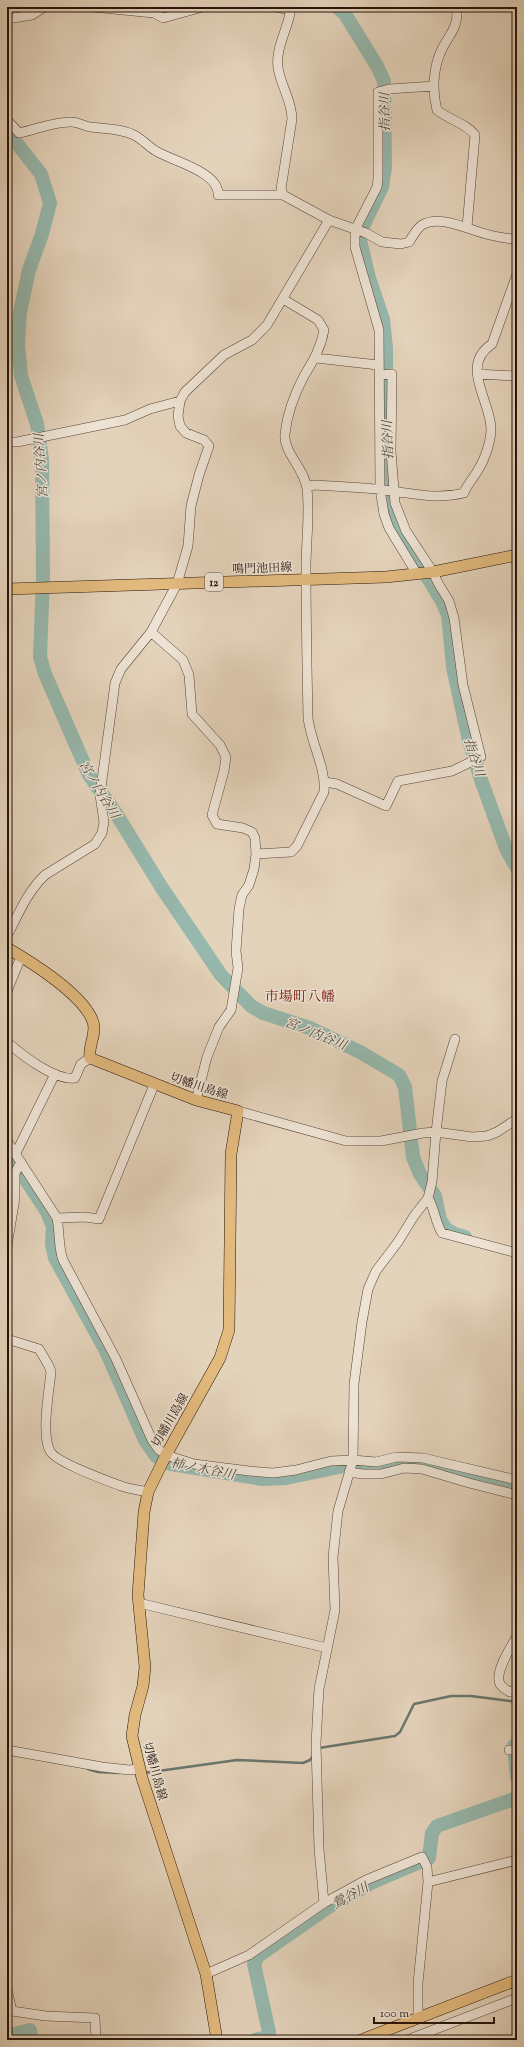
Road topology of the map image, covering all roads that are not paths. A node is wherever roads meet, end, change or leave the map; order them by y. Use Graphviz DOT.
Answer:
graph roads {
  1 [pos="44,7"];
  2 [pos="93,7"];
  3 [pos="203,7"];
  4 [pos="276,7"];
  5 [pos="457,7"];
  6 [pos="291,8"];
  7 [pos="7,19"];
  8 [pos="434,86"];
  9 [pos="7,120"];
  10 [pos="283,195"];
  11 [pos="329,220"];
  12 [pos="467,227"];
  13 [pos="360,231"];
  14 [pos="517,240"];
  15 [pos="517,274"];
  16 [pos="283,299"];
  17 [pos="316,358"];
  18 [pos="382,372"];
  19 [pos="477,374"];
  20 [pos="517,376"];
  21 [pos="180,401"];
  22 [pos="7,442"];
  23 [pos="307,486"];
  24 [pos="387,490"];
  25 [pos="517,555"];
  26 [pos="425,573"];
  27 [pos="306,579"];
  28 [pos="177,584"];
  29 [pos="7,589"];
  30 [pos="151,632"];
  31 [pos="325,782"];
  32 [pos="256,854"];
  33 [pos="7,936"];
  34 [pos="7,948"];
  35 [pos="21,957"];
  36 [pos="7,992"];
  37 [pos="454,1038"];
  38 [pos="7,1042"];
  39 [pos="90,1058"];
  40 [pos="55,1074"];
  41 [pos="154,1085"];
  42 [pos="196,1100"];
  43 [pos="238,1111"];
  44 [pos="517,1119"];
  45 [pos="436,1132"];
  46 [pos="7,1141"];
  47 [pos="16,1153"];
  48 [pos="19,1166"];
  49 [pos="429,1196"];
  50 [pos="57,1218"];
  51 [pos="7,1246"];
  52 [pos="517,1253"];
  53 [pos="7,1339"];
  54 [pos="164,1458"];
  55 [pos="351,1466"];
  56 [pos="517,1480"];
  57 [pos="148,1492"];
  58 [pos="517,1495"];
  59 [pos="139,1603"];
  60 [pos="517,1636"];
  61 [pos="327,1648"];
  62 [pos="517,1688"];
  63 [pos="7,1750"];
  64 [pos="140,1772"];
  65 [pos="517,1860"];
  66 [pos="428,1882"];
  67 [pos="324,1903"];
  68 [pos="206,1974"];
  69 [pos="517,1980"];
  70 [pos="7,1990"];
  71 [pos="517,1998"];
  72 [pos="418,2019"];
  73 [pos="96,2040"];
  74 [pos="217,2040"];
  75 [pos="361,2040"];
  76 [pos="407,2040"];
  1 -- 7 [label="street"];
  2 -- 3 [label="street"];
  4 -- 6 [label="street"];
  5 -- 8 [label="street"];
  6 -- 10 [label="street"];
  8 -- 12 [label="street"];
  8 -- 13 [label="street"];
  9 -- 10 [label="street"];
  10 -- 11 [label="street"];
  11 -- 13 [label="street"];
  11 -- 16 [label="street"];
  12 -- 13 [label="street"];
  12 -- 14 [label="street"];
  13 -- 18 [label="street"];
  15 -- 19 [label="street"];
  16 -- 17 [label="street"];
  16 -- 21 [label="street"];
  17 -- 18 [label="street"];
  17 -- 23 [label="street"];
  18 -- 24 [label="street"];
  18 -- 24 [label="street"];
  19 -- 20 [label="street"];
  19 -- 24 [label="street"];
  21 -- 22 [label="street"];
  21 -- 28 [label="street"];
  23 -- 24 [label="street"];
  23 -- 27 [label="street"];
  24 -- 26 [label="street"];
  24 -- 26 [label="street"];
  25 -- 26 [label="main road, 鳴門池田線 / 12"];
  26 -- 27 [label="main road, 鳴門池田線 / 12"];
  26 -- 31 [label="street"];
  27 -- 28 [label="main road, 鳴門池田線 / 12"];
  27 -- 31 [label="street"];
  28 -- 29 [label="main road, 鳴門池田線 / 12"];
  28 -- 30 [label="street"];
  30 -- 32 [label="street"];
  30 -- 33 [label="street"];
  31 -- 32 [label="street"];
  32 -- 42 [label="street"];
  34 -- 35 [label="main road"];
  35 -- 36 [label="street"];
  35 -- 39 [label="main road"];
  37 -- 45 [label="street"];
  38 -- 40 [label="street"];
  39 -- 40 [label="street"];
  39 -- 41 [label="main road, 切幡川島線"];
  40 -- 47 [label="street"];
  41 -- 42 [label="main road, 切幡川島線"];
  41 -- 50 [label="street"];
  42 -- 43 [label="main road, 切幡川島線"];
  43 -- 45 [label="street"];
  43 -- 54 [label="main road, 切幡川島線"];
  44 -- 45 [label="street"];
  45 -- 49 [label="street"];
  46 -- 47 [label="street"];
  47 -- 48 [label="street"];
  48 -- 50 [label="street"];
  48 -- 51 [label="street"];
  49 -- 52 [label="street"];
  49 -- 55 [label="street"];
  50 -- 54 [label="street"];
  53 -- 57 [label="street"];
  54 -- 55 [label="street"];
  54 -- 57 [label="main road, 切幡川島線"];
  55 -- 56 [label="street"];
  55 -- 58 [label="street"];
  55 -- 61 [label="street"];
  57 -- 59 [label="main road, 切幡川島線"];
  59 -- 61 [label="street"];
  59 -- 64 [label="main road, 切幡川島線"];
  60 -- 62 [label="street"];
  61 -- 67 [label="street"];
  63 -- 64 [label="street"];
  64 -- 68 [label="main road, 切幡川島線"];
  65 -- 66 [label="street"];
  66 -- 67 [label="street"];
  66 -- 72 [label="street"];
  67 -- 68 [label="street"];
  68 -- 74 [label="main road, 切幡川島線"];
  69 -- 72 [label="main road"];
  70 -- 73 [label="street"];
  71 -- 76 [label="street"];
  72 -- 75 [label="main road"];
}
